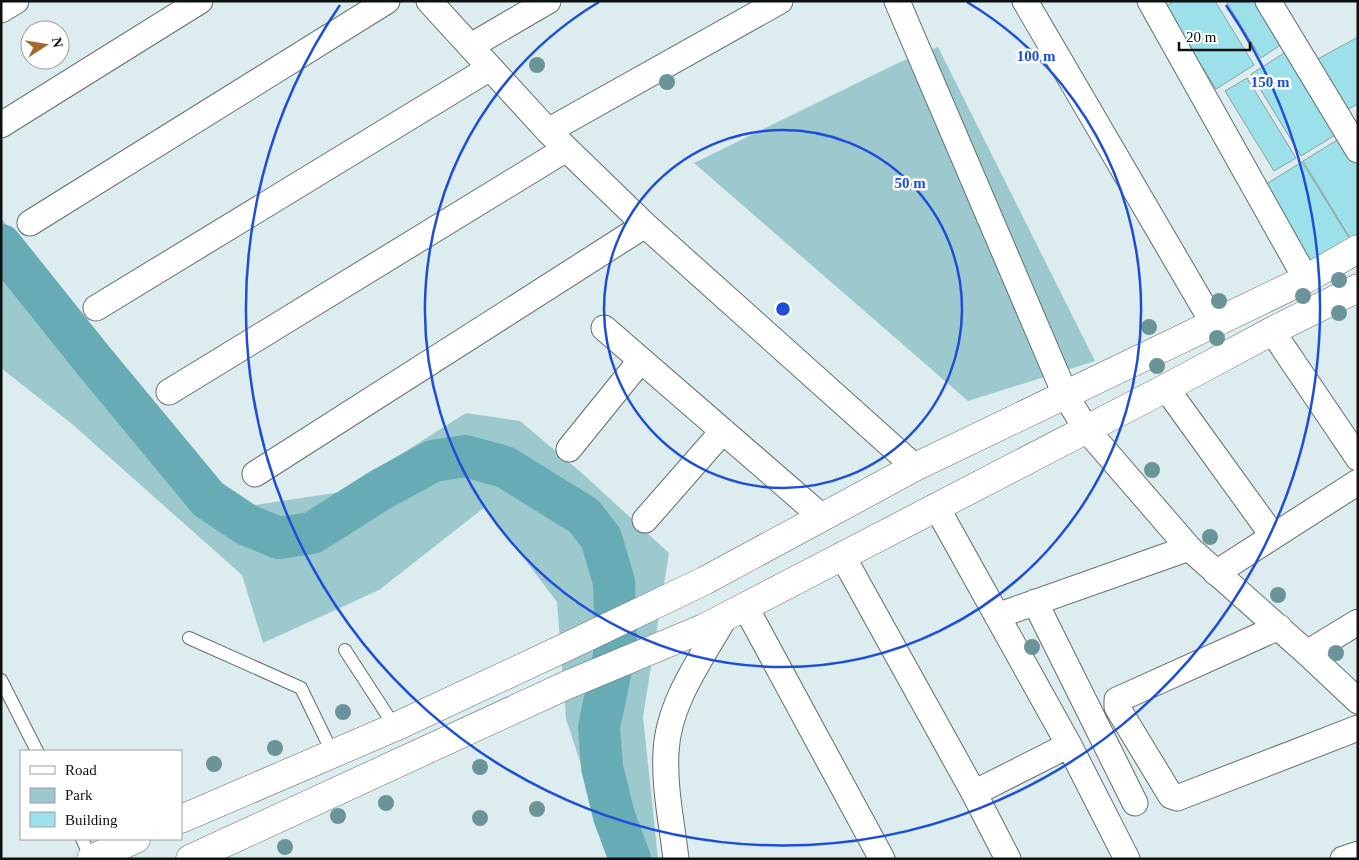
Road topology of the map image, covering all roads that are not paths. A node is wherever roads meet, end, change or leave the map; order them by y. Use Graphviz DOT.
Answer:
graph roads {
  1 [pos="16,1"];
  2 [pos="200,1"];
  3 [pos="387,1"];
  4 [pos="428,1"];
  5 [pos="548,1"];
  6 [pos="780,1"];
  7 [pos="897,1"];
  8 [pos="1025,1"];
  9 [pos="1150,1"];
  10 [pos="1268,1"];
  11 [pos="1,10"];
  12 [pos="470,46"];
  13 [pos="490,68"];
  14 [pos="1,125"];
  15 [pos="548,131"];
  16 [pos="566,149"];
  17 [pos="1358,150"];
  18 [pos="30,223"];
  19 [pos="645,225"];
  20 [pos="1358,250"];
  21 [pos="1306,279"];
  22 [pos="1358,288"];
  23 [pos="96,308"];
  24 [pos="1213,323"];
  25 [pos="604,328"];
  26 [pos="1272,331"];
  27 [pos="641,360"];
  28 [pos="1166,388"];
  29 [pos="169,392"];
  30 [pos="1064,394"];
  31 [pos="1086,429"];
  32 [pos="723,431"];
  33 [pos="569,449"];
  34 [pos="1358,458"];
  35 [pos="916,467"];
  36 [pos="255,474"];
  37 [pos="1358,482"];
  38 [pos="936,506"];
  39 [pos="822,517"];
  40 [pos="646,520"];
  41 [pos="1273,536"];
  42 [pos="1189,548"];
  43 [pos="842,556"];
  44 [pos="1216,573"];
  45 [pos="1035,602"];
  46 [pos="997,616"];
  47 [pos="724,617"];
  48 [pos="1358,622"];
  49 [pos="1279,627"];
  50 [pos="189,638"];
  51 [pos="345,650"];
  52 [pos="1307,653"];
  53 [pos="1,680"];
  54 [pos="1358,701"];
  55 [pos="396,727"];
  56 [pos="1358,728"];
  57 [pos="1069,746"];
  58 [pos="37,750"];
  59 [pos="334,754"];
  60 [pos="974,793"];
  61 [pos="1135,803"];
  62 [pos="182,819"];
  63 [pos="82,840"];
  64 [pos="134,840"];
  65 [pos="1358,854"];
  66 [pos="91,858"];
  67 [pos="190,859"];
  68 [pos="676,859"];
  69 [pos="882,859"];
  70 [pos="1008,859"];
  71 [pos="1127,859"];
  72 [pos="1343,859"];
  1 -- 11 [label="street"];
  2 -- 14 [label="street"];
  3 -- 18 [label="street"];
  4 -- 12 [label="street"];
  5 -- 12 [label="street"];
  6 -- 15 [label="street"];
  7 -- 30 [label="street"];
  8 -- 24 [label="street"];
  9 -- 21 [label="street"];
  10 -- 17 [label="street"];
  12 -- 13 [label="street"];
  13 -- 15 [label="street"];
  13 -- 23 [label="street"];
  15 -- 16 [label="street"];
  16 -- 19 [label="street"];
  16 -- 29 [label="street"];
  19 -- 35 [label="street"];
  19 -- 36 [label="street"];
  20 -- 21 [label="street"];
  21 -- 24 [label="street"];
  22 -- 26 [label="street"];
  24 -- 30 [label="street"];
  25 -- 27 [label="street"];
  26 -- 28 [label="street"];
  26 -- 34 [label="street"];
  27 -- 32 [label="street"];
  27 -- 33 [label="street"];
  28 -- 31 [label="street"];
  28 -- 41 [label="street"];
  30 -- 31 [label="street"];
  30 -- 35 [label="street"];
  31 -- 38 [label="street"];
  31 -- 42 [label="street"];
  32 -- 39 [label="street"];
  32 -- 40 [label="street"];
  35 -- 39 [label="street"];
  37 -- 41 [label="street"];
  38 -- 43 [label="street"];
  38 -- 46 [label="street"];
  39 -- 55 [label="street"];
  41 -- 44 [label="street"];
  42 -- 44 [label="street"];
  42 -- 45 [label="street"];
  43 -- 47 [label="street"];
  43 -- 60 [label="street"];
  44 -- 49 [label="street"];
  45 -- 46 [label="street"];
  45 -- 61 [label="street"];
  46 -- 57 [label="street"];
  47 -- 67 [label="street"];
  47 -- 68 [label="street"];
  47 -- 69 [label="street"];
  48 -- 52 [label="street"];
  49 -- 52 [label="street"];
  49 -- 56 [label="street"];
  50 -- 59 [label="lane"];
  51 -- 55 [label="lane"];
  52 -- 54 [label="street"];
  53 -- 58 [label="lane"];
  55 -- 59 [label="street"];
  57 -- 60 [label="street"];
  57 -- 71 [label="street"];
  59 -- 62 [label="street"];
  60 -- 70 [label="street"];
  63 -- 66 [label="lane"];
  64 -- 66 [label="street"];
  65 -- 72 [label="street"];
}
